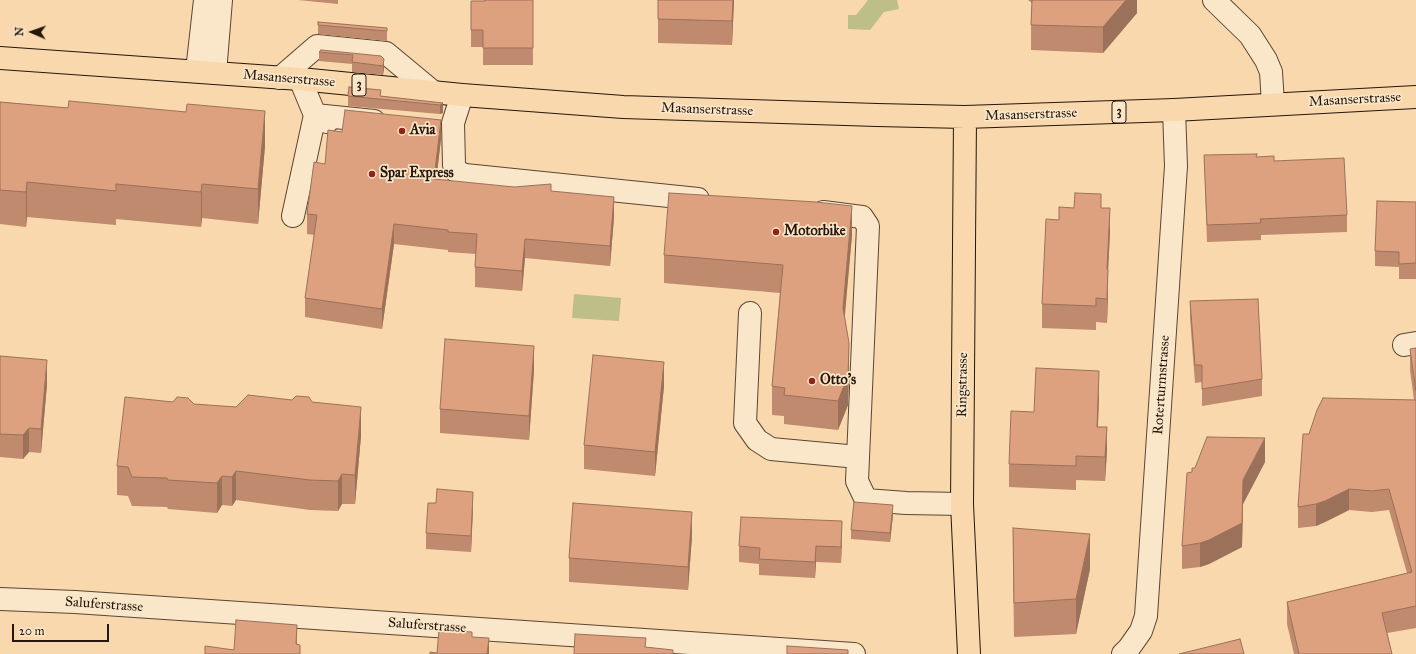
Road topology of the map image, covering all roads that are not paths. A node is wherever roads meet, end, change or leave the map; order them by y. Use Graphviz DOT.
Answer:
graph roads {
  1 [pos="205,0"];
  2 [pos="221,0"];
  3 [pos="1227,4"];
  4 [pos="0,58"];
  5 [pos="206,72"];
  6 [pos="290,78"];
  7 [pos="433,92"];
  8 [pos="462,95"];
  9 [pos="1416,97"];
  10 [pos="1273,104"];
  11 [pos="1174,110"];
  12 [pos="315,115"];
  13 [pos="965,117"];
  14 [pos="386,130"];
  15 [pos="716,201"];
  16 [pos="802,210"];
  17 [pos="294,216"];
  18 [pos="750,313"];
  19 [pos="858,457"];
  20 [pos="962,504"];
  21 [pos="0,599"];
  22 [pos="691,648"];
  23 [pos="741,650"];
  24 [pos="854,654"];
  25 [pos="969,654"];
  26 [pos="1123,654"];
  1 -- 5 [label="street"];
  2 -- 5 [label="street"];
  3 -- 10 [label="street"];
  4 -- 5 [label="main road, Masanserstrasse / 3"];
  5 -- 6 [label="main road, Masanserstrasse / 3"];
  6 -- 7 [label="main road, Masanserstrasse / 3"];
  6 -- 7 [label="street"];
  6 -- 12 [label="street"];
  7 -- 8 [label="main road, Masanserstrasse / 3"];
  8 -- 13 [label="main road, Masanserstrasse / 3"];
  8 -- 15 [label="street"];
  9 -- 10 [label="main road, Masanserstrasse / 3"];
  10 -- 11 [label="main road, Masanserstrasse / 3"];
  11 -- 13 [label="main road, Masanserstrasse / 3"];
  11 -- 26 [label="street, Roterturmstrasse"];
  12 -- 14 [label="street"];
  12 -- 17 [label="street"];
  13 -- 20 [label="main road, Ringstrasse"];
  16 -- 19 [label="street"];
  18 -- 19 [label="street"];
  19 -- 20 [label="street"];
  20 -- 25 [label="main road, Ringstrasse"];
  21 -- 22 [label="street, Saluferstrasse"];
  22 -- 23 [label="street, Saluferstrasse"];
  23 -- 24 [label="street, Saluferstrasse"];
}
